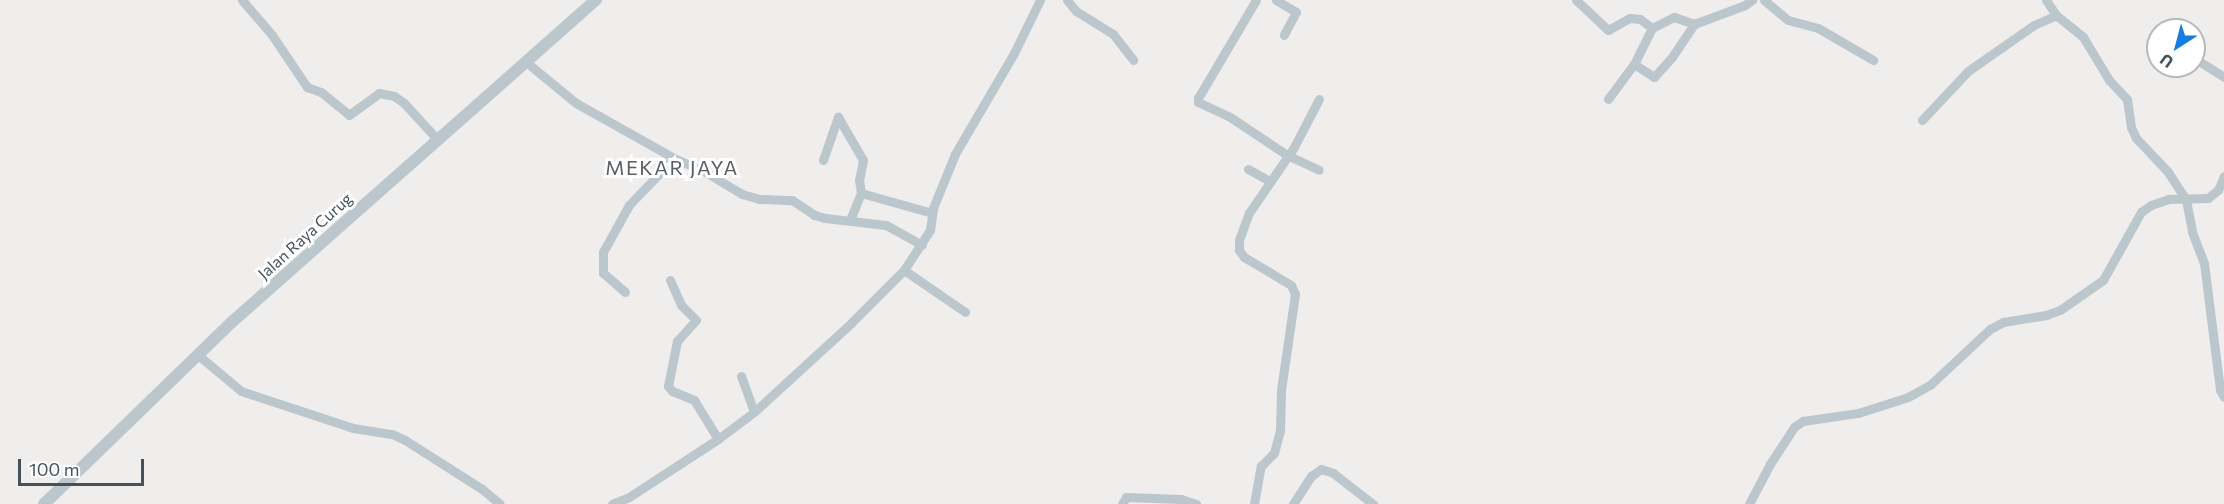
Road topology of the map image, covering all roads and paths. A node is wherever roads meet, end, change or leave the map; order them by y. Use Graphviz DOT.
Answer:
graph roads {
  1 [pos="242,0"];
  2 [pos="596,0"];
  3 [pos="1040,0"];
  4 [pos="1066,0"];
  5 [pos="1256,0"];
  6 [pos="1276,0"];
  7 [pos="1576,0"];
  8 [pos="1752,0"];
  9 [pos="1764,0"];
  10 [pos="2046,0"];
  11 [pos="2056,15"];
  12 [pos="1694,24"];
  13 [pos="1652,28"];
  14 [pos="1284,35"];
  15 [pos="1133,60"];
  16 [pos="1873,60"];
  17 [pos="526,62"];
  18 [pos="1634,64"];
  19 [pos="2206,66"];
  20 [pos="2224,77"];
  21 [pos="1319,99"];
  22 [pos="1608,99"];
  23 [pos="1922,120"];
  24 [pos="437,139"];
  25 [pos="1287,155"];
  26 [pos="674,158"];
  27 [pos="823,160"];
  28 [pos="1248,169"];
  29 [pos="1318,171"];
  30 [pos="2224,176"];
  31 [pos="1270,181"];
  32 [pos="861,193"];
  33 [pos="2186,200"];
  34 [pos="932,213"];
  35 [pos="850,220"];
  36 [pos="922,245"];
  37 [pos="904,270"];
  38 [pos="670,280"];
  39 [pos="625,292"];
  40 [pos="965,312"];
  41 [pos="198,355"];
  42 [pos="741,376"];
  43 [pos="2224,397"];
  44 [pos="754,412"];
  45 [pos="718,439"];
  46 [pos="44,504"];
  47 [pos="500,504"];
  48 [pos="612,504"];
  49 [pos="1122,504"];
  50 [pos="1196,504"];
  51 [pos="1254,504"];
  52 [pos="1293,504"];
  53 [pos="1373,504"];
  54 [pos="1749,504"];
  1 -- 24 [label="street"];
  2 -- 17 [label="street, Jalan Raya Curug"];
  3 -- 34 [label="street"];
  4 -- 15 [label="street"];
  5 -- 25 [label="street"];
  6 -- 14 [label="street"];
  7 -- 13 [label="street"];
  8 -- 12 [label="street"];
  9 -- 16 [label="street"];
  10 -- 11 [label="street"];
  11 -- 23 [label="street"];
  11 -- 33 [label="street"];
  12 -- 13 [label="street"];
  12 -- 18 [label="street"];
  13 -- 18 [label="street"];
  17 -- 24 [label="street, Jalan Raya Curug"];
  17 -- 26 [label="street"];
  18 -- 22 [label="street"];
  19 -- 20 [label="street"];
  21 -- 25 [label="street"];
  24 -- 41 [label="street, Jalan Raya Curug"];
  25 -- 29 [label="street"];
  25 -- 31 [label="street"];
  26 -- 35 [label="street"];
  26 -- 39 [label="street"];
  27 -- 32 [label="street"];
  28 -- 31 [label="street"];
  30 -- 33 [label="street"];
  31 -- 51 [label="street"];
  32 -- 34 [label="street"];
  32 -- 35 [label="street"];
  33 -- 43 [label="street"];
  33 -- 54 [label="street"];
  34 -- 36 [label="street"];
  35 -- 36 [label="street"];
  36 -- 37 [label="street"];
  37 -- 40 [label="street"];
  37 -- 44 [label="street"];
  38 -- 45 [label="street"];
  41 -- 46 [label="street, Jalan Raya Curug"];
  41 -- 47 [label="street"];
  42 -- 44 [label="street"];
  44 -- 45 [label="street"];
  45 -- 48 [label="street"];
  49 -- 50 [label="street"];
  52 -- 53 [label="street"];
}
